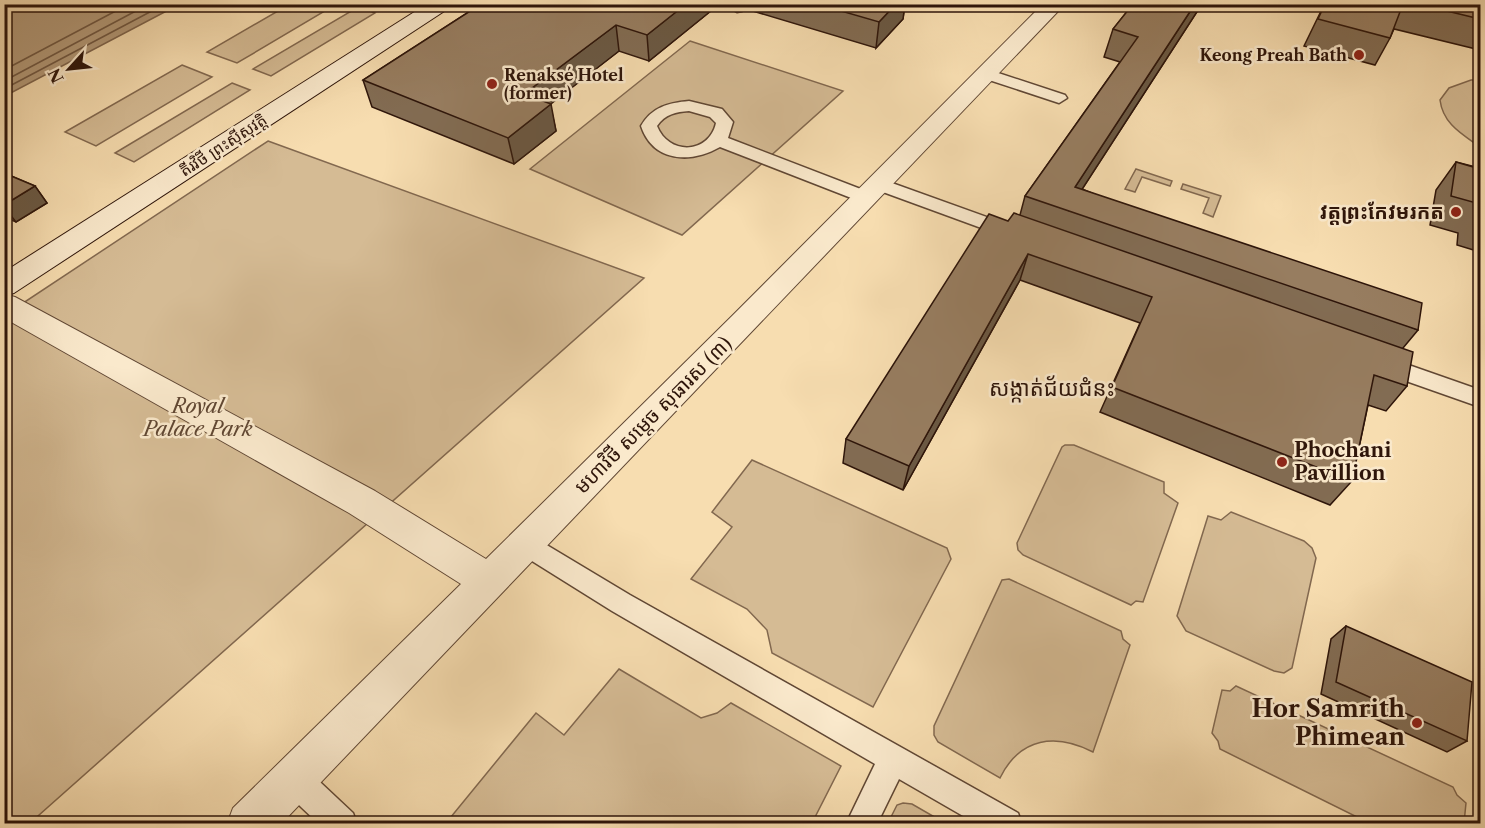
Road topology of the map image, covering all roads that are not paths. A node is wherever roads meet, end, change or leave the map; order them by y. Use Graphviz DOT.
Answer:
graph roads {
  1 [pos="442,4"];
  2 [pos="1054,4"];
  3 [pos="986,74"];
  4 [pos="1059,99"];
  5 [pos="720,141"];
  6 [pos="872,191"];
  7 [pos="1029,238"];
  8 [pos="4,286"];
  9 [pos="4,304"];
  10 [pos="1366,358"];
  11 [pos="1480,399"];
  12 [pos="525,543"];
  13 [pos="488,581"];
  14 [pos="893,760"];
  15 [pos="293,778"];
  16 [pos="249,824"];
  17 [pos="342,824"];
  18 [pos="861,824"];
  19 [pos="1007,824"];
  1 -- 8 [label="street, តីរវិថី ព្រះស៊ីសុវត្តិ"];
  2 -- 3 [label="street, មហាវិថី សម្តេច សុធារស (៣)"];
  3 -- 4 [label="lane"];
  3 -- 6 [label="street, មហាវិថី សម្តេច សុធារស (៣)"];
  5 -- 6 [label="lane"];
  6 -- 7 [label="lane"];
  6 -- 12 [label="street, មហាវិថី សម្តេច សុធារស (៣)"];
  9 -- 13 [label="street"];
  10 -- 11 [label="lane"];
  12 -- 13 [label="street, មហាវិថី សម្តេច សុធារស (៣)"];
  12 -- 14 [label="lane"];
  13 -- 15 [label="street, មហាវិថី សម្តេច សុធារស (៣)"];
  14 -- 18 [label="lane"];
  14 -- 19 [label="lane"];
  15 -- 16 [label="street, មហាវិថី សម្តេច សុធារស (៣)"];
  15 -- 17 [label="lane"];
}
